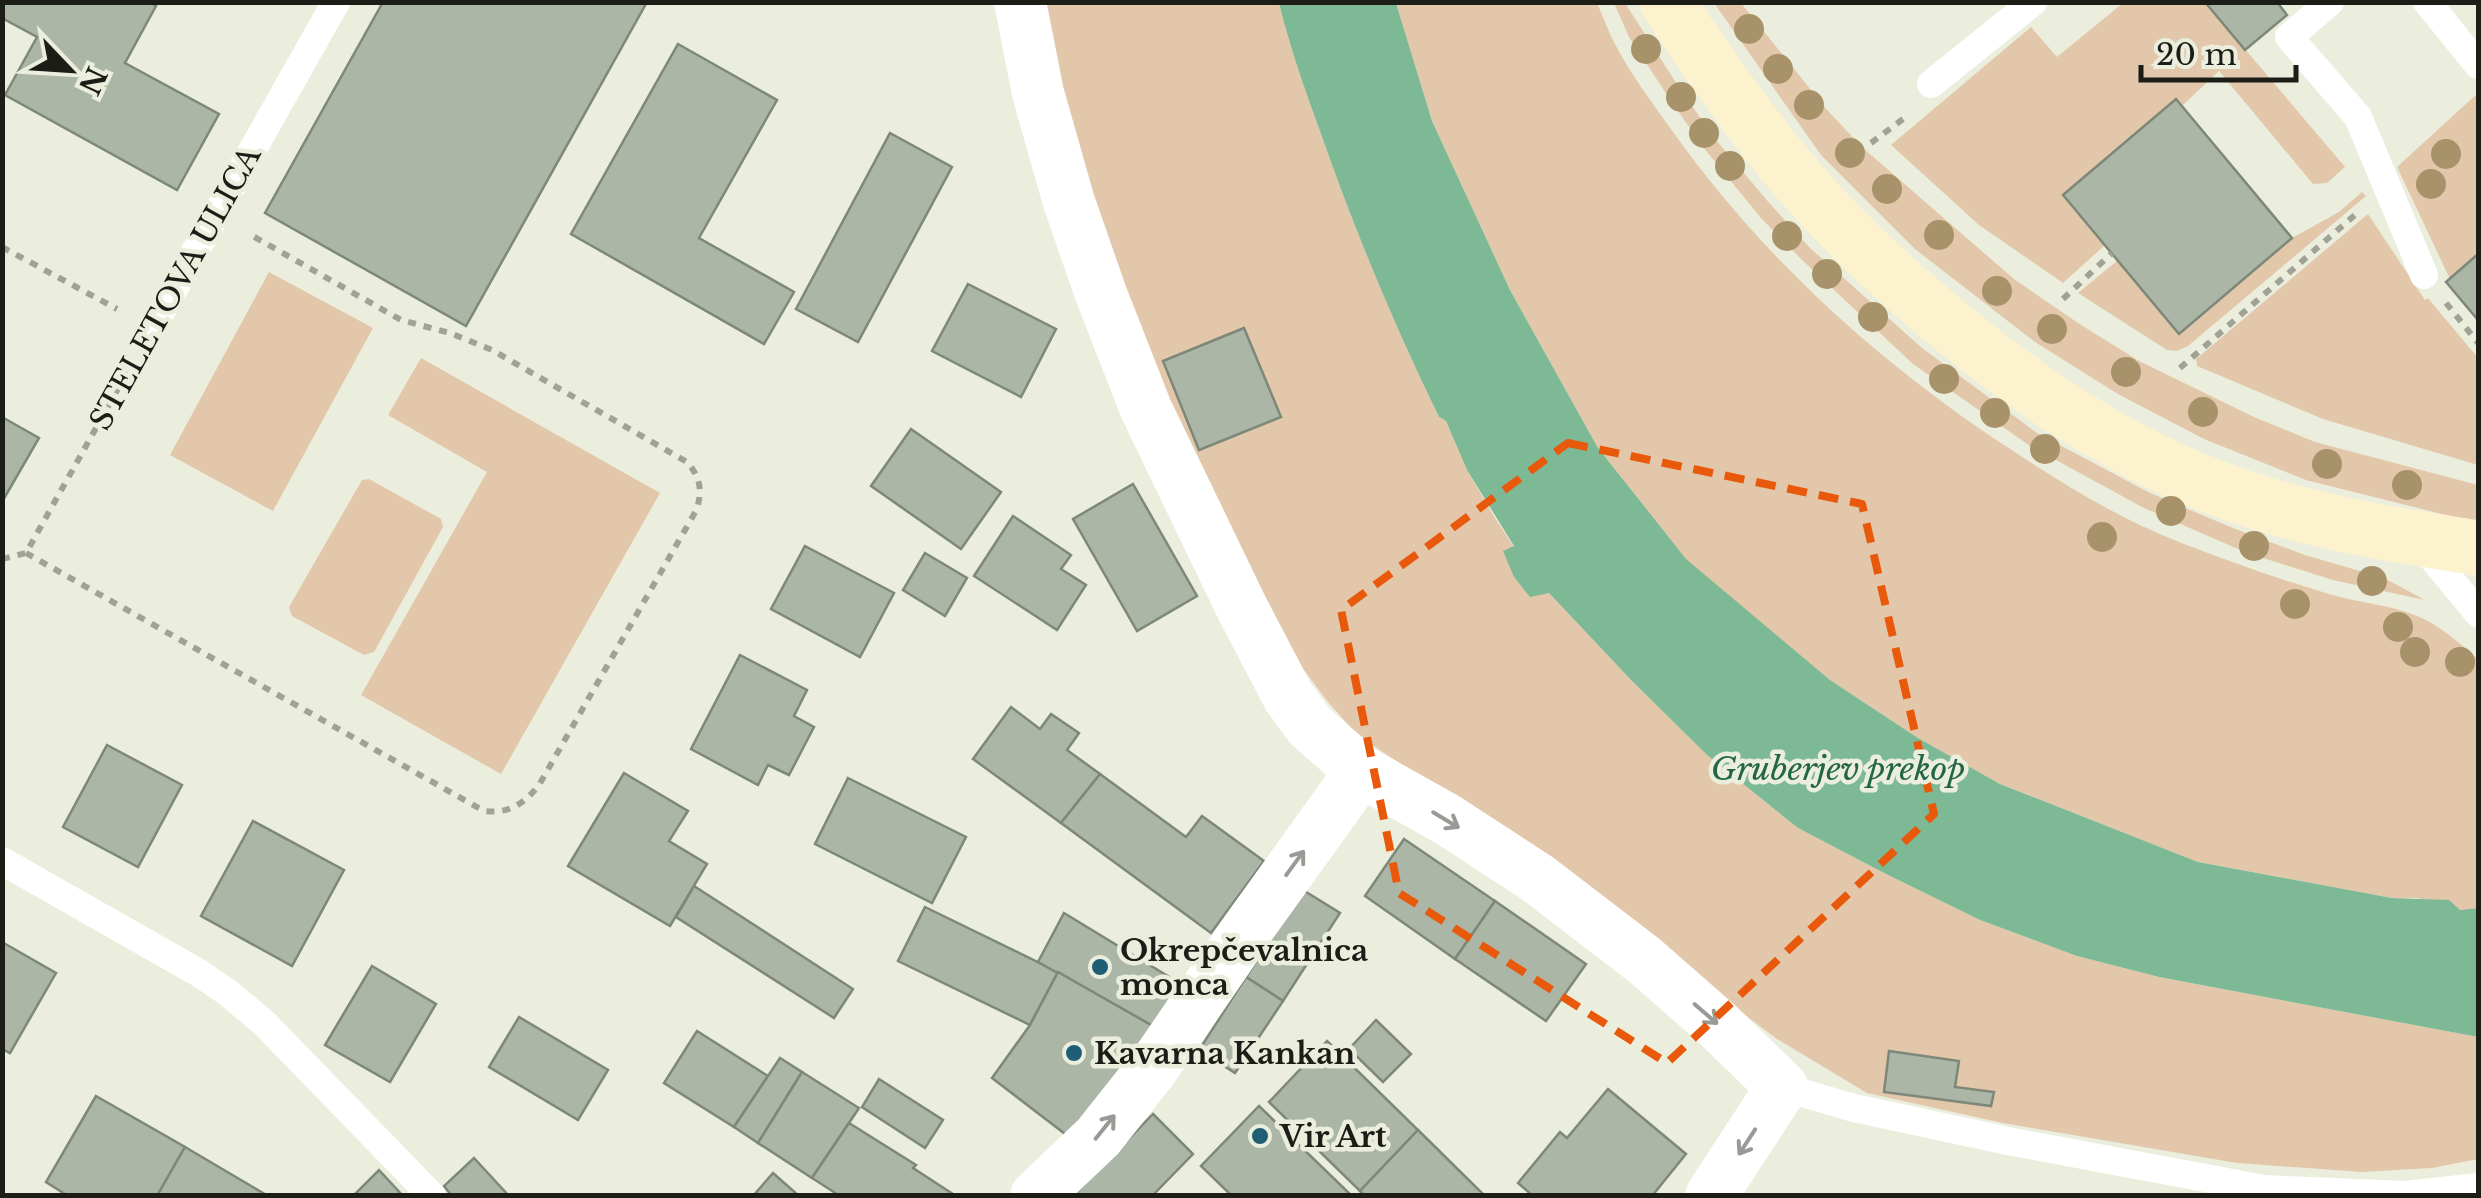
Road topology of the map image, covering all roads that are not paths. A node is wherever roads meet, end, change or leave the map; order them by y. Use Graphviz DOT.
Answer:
graph roads {
  1 [pos="336,2"];
  2 [pos="1020,2"];
  3 [pos="1667,2"];
  4 [pos="2033,2"];
  5 [pos="2330,2"];
  6 [pos="2427,2"];
  7 [pos="2478,65"];
  8 [pos="1931,84"];
  9 [pos="2424,275"];
  10 [pos="152,328"];
  11 [pos="2417,538"];
  12 [pos="2478,548"];
  13 [pos="2478,613"];
  14 [pos="1361,772"];
  15 [pos="2,861"];
  16 [pos="1782,1087"];
  17 [pos="2478,1187"];
  18 [pos="2262,1192"];
  19 [pos="432,1196"];
  20 [pos="1036,1196"];
  21 [pos="1711,1196"];
  1 -- 10 [label="lane, STELETOVA ULICA"];
  2 -- 14 [label="street"];
  3 -- 11 [label="main road"];
  4 -- 8 [label="lane"];
  5 -- 9 [label="lane"];
  6 -- 7 [label="lane"];
  11 -- 12 [label="main road"];
  11 -- 13 [label="lane"];
  14 -- 16 [label="street, one-way"];
  20 -- 14 [label="street, one-way"];
  15 -- 19 [label="lane"];
  16 -- 18 [label="lane"];
  16 -- 21 [label="street, one-way"];
  17 -- 18 [label="lane"];
}
